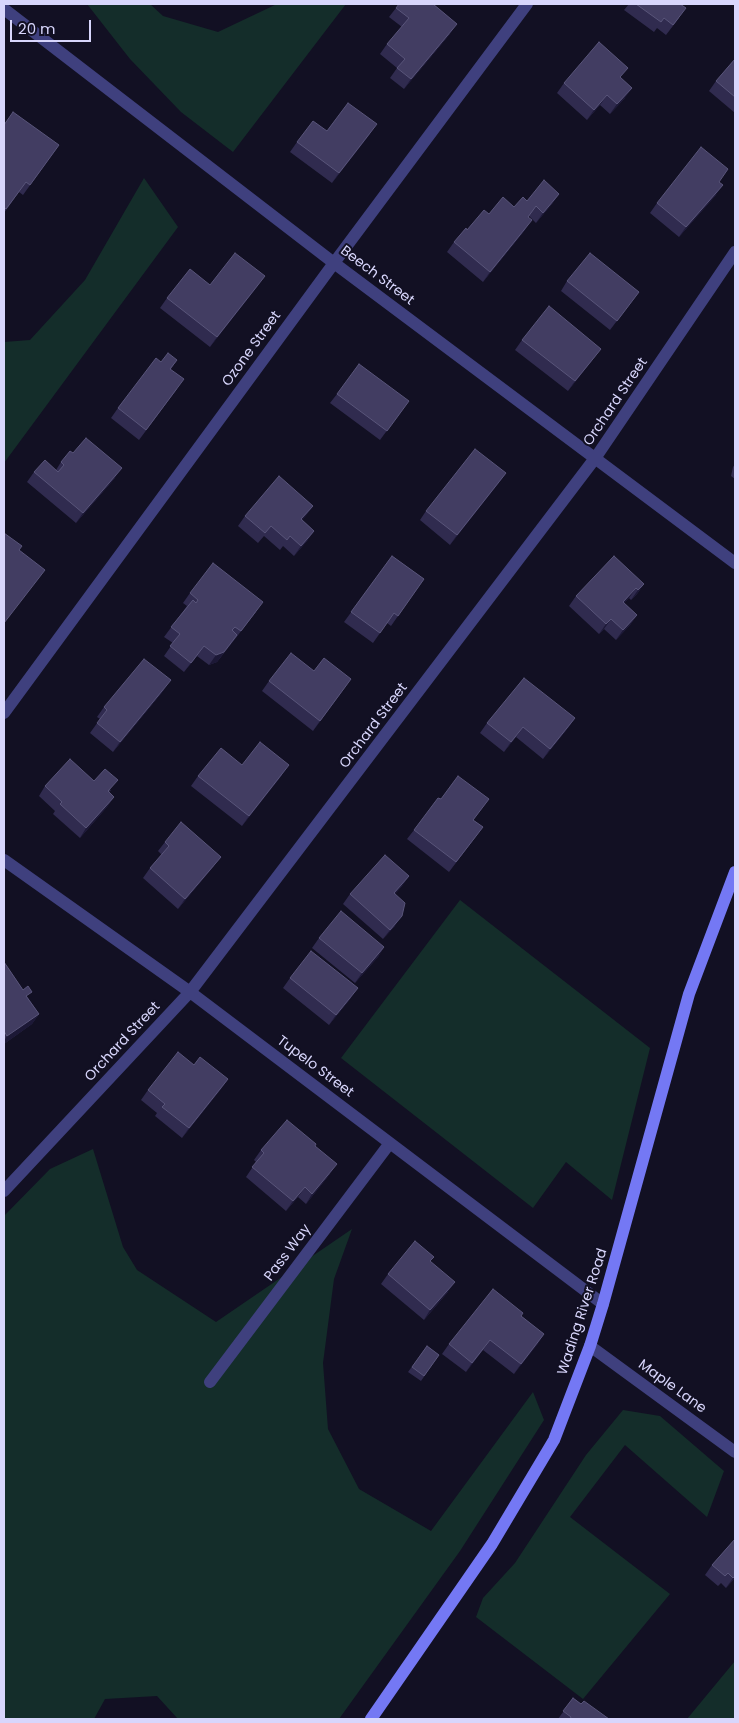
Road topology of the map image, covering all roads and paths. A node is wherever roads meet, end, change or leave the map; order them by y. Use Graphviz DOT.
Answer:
graph roads {
  1 [pos="527,4"];
  2 [pos="4,9"];
  3 [pos="735,252"];
  4 [pos="334,262"];
  5 [pos="596,457"];
  6 [pos="735,563"];
  7 [pos="4,713"];
  8 [pos="4,860"];
  9 [pos="735,872"];
  10 [pos="190,992"];
  11 [pos="390,1143"];
  12 [pos="4,1191"];
  13 [pos="603,1304"];
  14 [pos="590,1346"];
  15 [pos="210,1382"];
  16 [pos="735,1452"];
  17 [pos="371,1719"];
  1 -- 4 [label="street, Ozone Street"];
  2 -- 4 [label="street, Beech Street"];
  3 -- 5 [label="street, Orchard Street"];
  4 -- 5 [label="street, Beech Street"];
  4 -- 7 [label="street, Ozone Street"];
  5 -- 6 [label="street, Beech Street"];
  5 -- 10 [label="street, Orchard Street"];
  8 -- 10 [label="street, Tupelo Street"];
  9 -- 13 [label="main road, Wading River Road"];
  10 -- 11 [label="street, Tupelo Street"];
  10 -- 12 [label="street, Orchard Street"];
  11 -- 13 [label="street, Tupelo Street"];
  11 -- 15 [label="street, Pass Way"];
  13 -- 14 [label="main road, Wading River Road"];
  14 -- 16 [label="street, Maple Lane"];
  14 -- 17 [label="main road, Wading River Road"];
}
